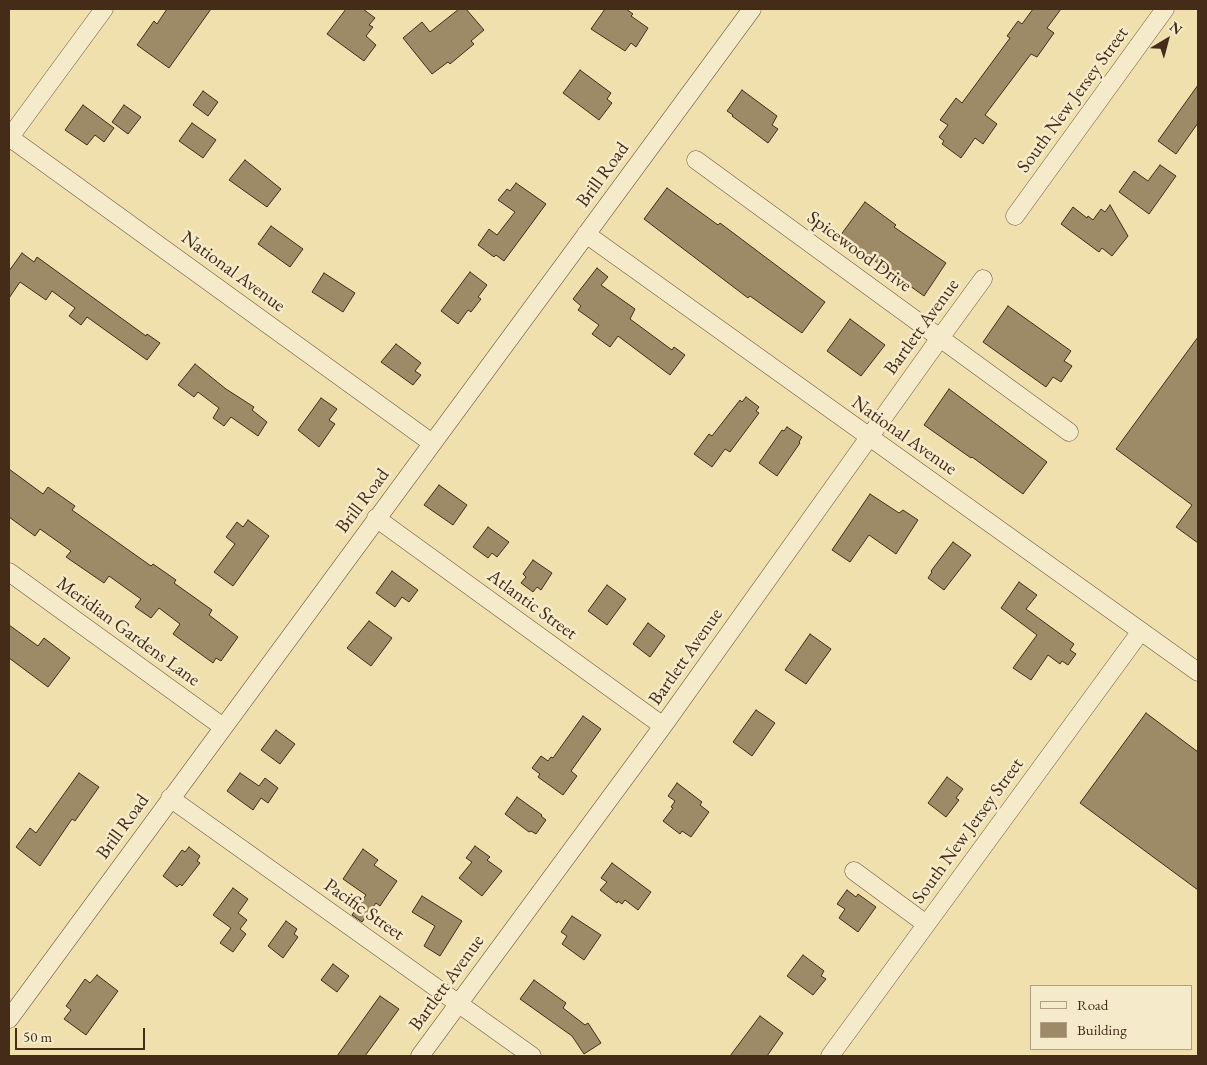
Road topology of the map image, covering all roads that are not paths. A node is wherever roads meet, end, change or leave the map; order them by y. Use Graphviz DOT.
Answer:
graph roads {
  1 [pos="104,9"];
  2 [pos="752,9"];
  3 [pos="1165,9"];
  4 [pos="9,137"];
  5 [pos="696,160"];
  6 [pos="1015,216"];
  7 [pos="586,234"];
  8 [pos="983,279"];
  9 [pos="940,338"];
  10 [pos="1069,432"];
  11 [pos="869,438"];
  12 [pos="432,442"];
  13 [pos="376,518"];
  14 [pos="9,572"];
  15 [pos="1141,631"];
  16 [pos="1198,672"];
  17 [pos="663,726"];
  18 [pos="223,727"];
  19 [pos="170,798"];
  20 [pos="854,871"];
  21 [pos="926,924"];
  22 [pos="459,1003"];
  23 [pos="9,1019"];
  24 [pos="420,1056"];
  25 [pos="532,1056"];
  26 [pos="830,1056"];
  1 -- 4 [label="street"];
  2 -- 7 [label="street, Brill Road"];
  3 -- 6 [label="street, South New Jersey Street"];
  4 -- 12 [label="street, National Avenue"];
  5 -- 9 [label="street, Spicewood Drive"];
  7 -- 11 [label="street, National Avenue"];
  7 -- 12 [label="street, Brill Road"];
  8 -- 9 [label="street, Bartlett Avenue"];
  9 -- 10 [label="street, Spicewood Drive"];
  9 -- 11 [label="street, Bartlett Avenue"];
  11 -- 15 [label="street, National Avenue"];
  11 -- 17 [label="street, Bartlett Avenue"];
  12 -- 13 [label="street, Brill Road"];
  13 -- 17 [label="street, Atlantic Street"];
  13 -- 18 [label="street, Brill Road"];
  14 -- 18 [label="street, Meridian Gardens Lane"];
  15 -- 16 [label="street, National Avenue"];
  15 -- 21 [label="street, South New Jersey Street"];
  17 -- 22 [label="street, Bartlett Avenue"];
  18 -- 19 [label="street, Brill Road"];
  19 -- 22 [label="street, Pacific Street"];
  19 -- 23 [label="street, Brill Road"];
  20 -- 21 [label="street"];
  21 -- 26 [label="street, South New Jersey Street"];
  22 -- 24 [label="street, Bartlett Avenue"];
  22 -- 25 [label="street, Pacific Street"];
}
